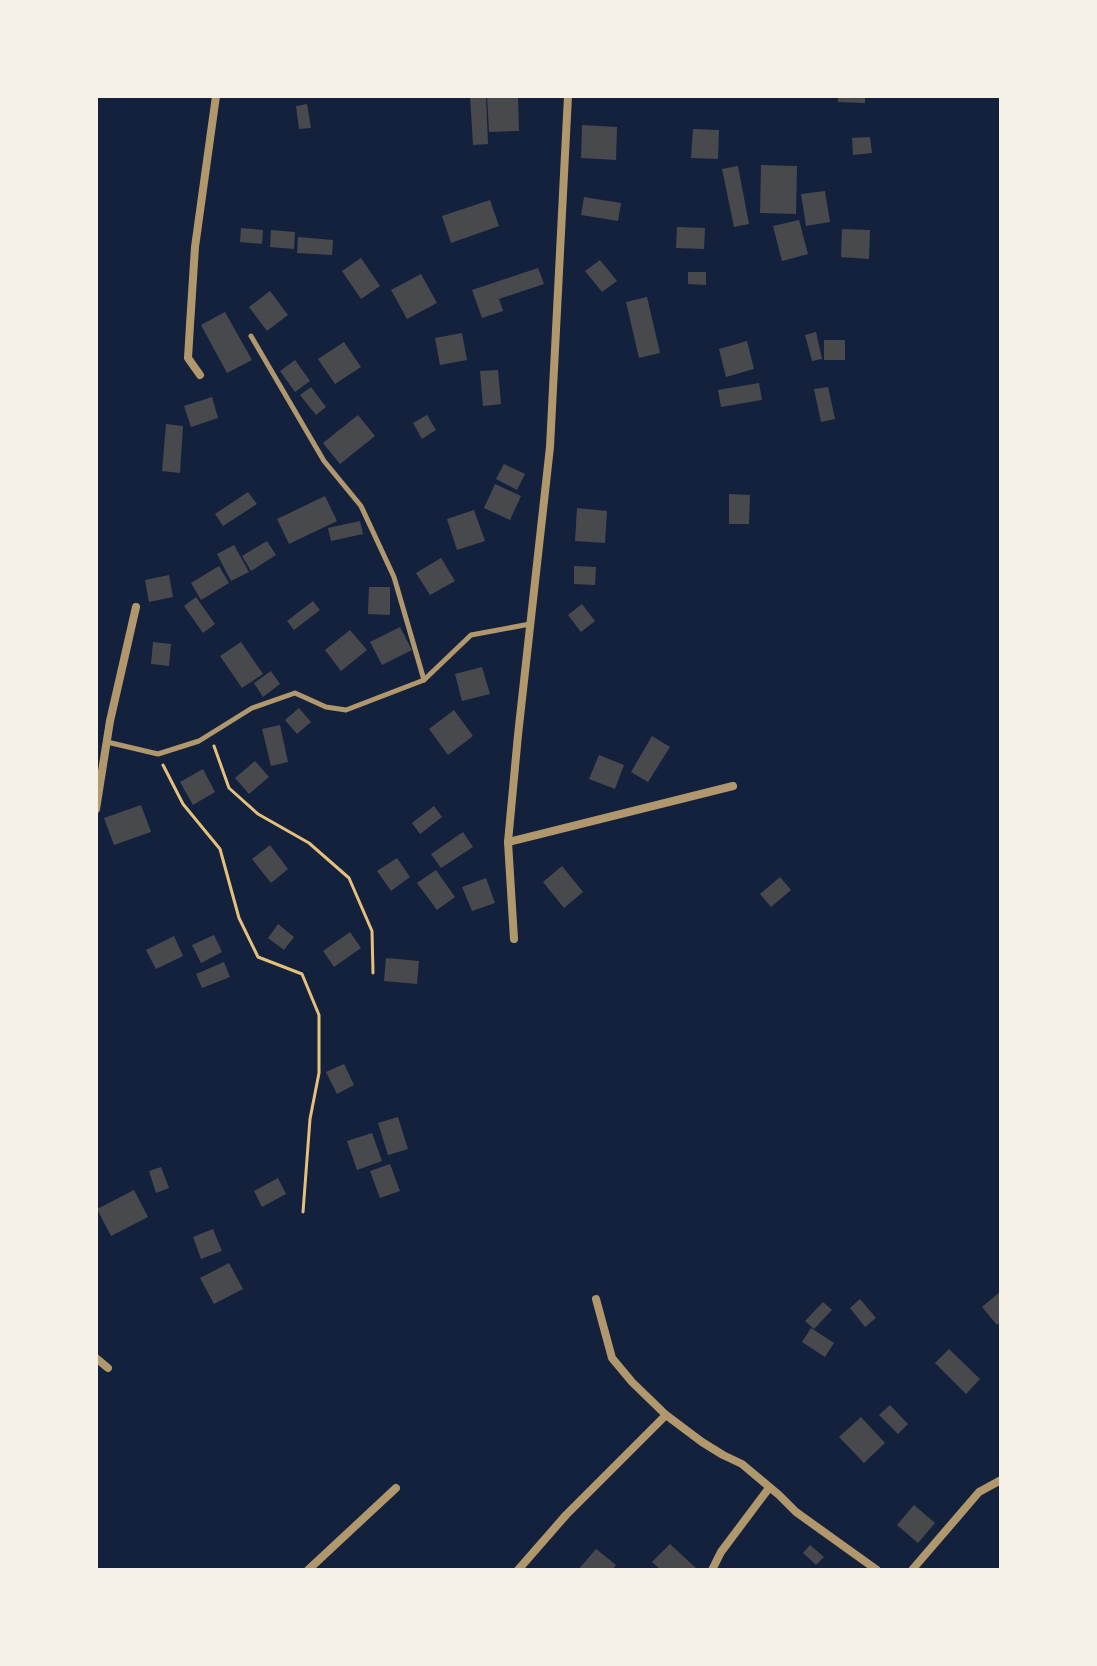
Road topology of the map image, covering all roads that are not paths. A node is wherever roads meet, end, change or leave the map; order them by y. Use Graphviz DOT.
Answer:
graph roads {
  1 [pos="216,96"];
  2 [pos="568,96"];
  3 [pos="251,336"];
  4 [pos="200,375"];
  5 [pos="136,607"];
  6 [pos="530,624"];
  7 [pos="424,680"];
  8 [pos="107,742"];
  9 [pos="733,786"];
  10 [pos="96,809"];
  11 [pos="508,842"];
  12 [pos="514,939"];
  13 [pos="596,1299"];
  14 [pos="96,1358"];
  15 [pos="108,1368"];
  16 [pos="666,1415"];
  17 [pos="1001,1480"];
  18 [pos="396,1488"];
  19 [pos="769,1488"];
  20 [pos="308,1570"];
  21 [pos="518,1570"];
  22 [pos="712,1570"];
  23 [pos="877,1570"];
  24 [pos="912,1570"];
  1 -- 4 [label="street"];
  2 -- 6 [label="street"];
  3 -- 7 [label="lane"];
  5 -- 8 [label="street"];
  6 -- 7 [label="lane"];
  6 -- 11 [label="street"];
  7 -- 8 [label="lane"];
  8 -- 10 [label="street"];
  9 -- 11 [label="street"];
  11 -- 12 [label="street"];
  13 -- 16 [label="street"];
  14 -- 15 [label="street"];
  16 -- 19 [label="street"];
  16 -- 21 [label="street"];
  17 -- 24 [label="street"];
  18 -- 20 [label="street"];
  19 -- 22 [label="street"];
  19 -- 23 [label="street"];
}
